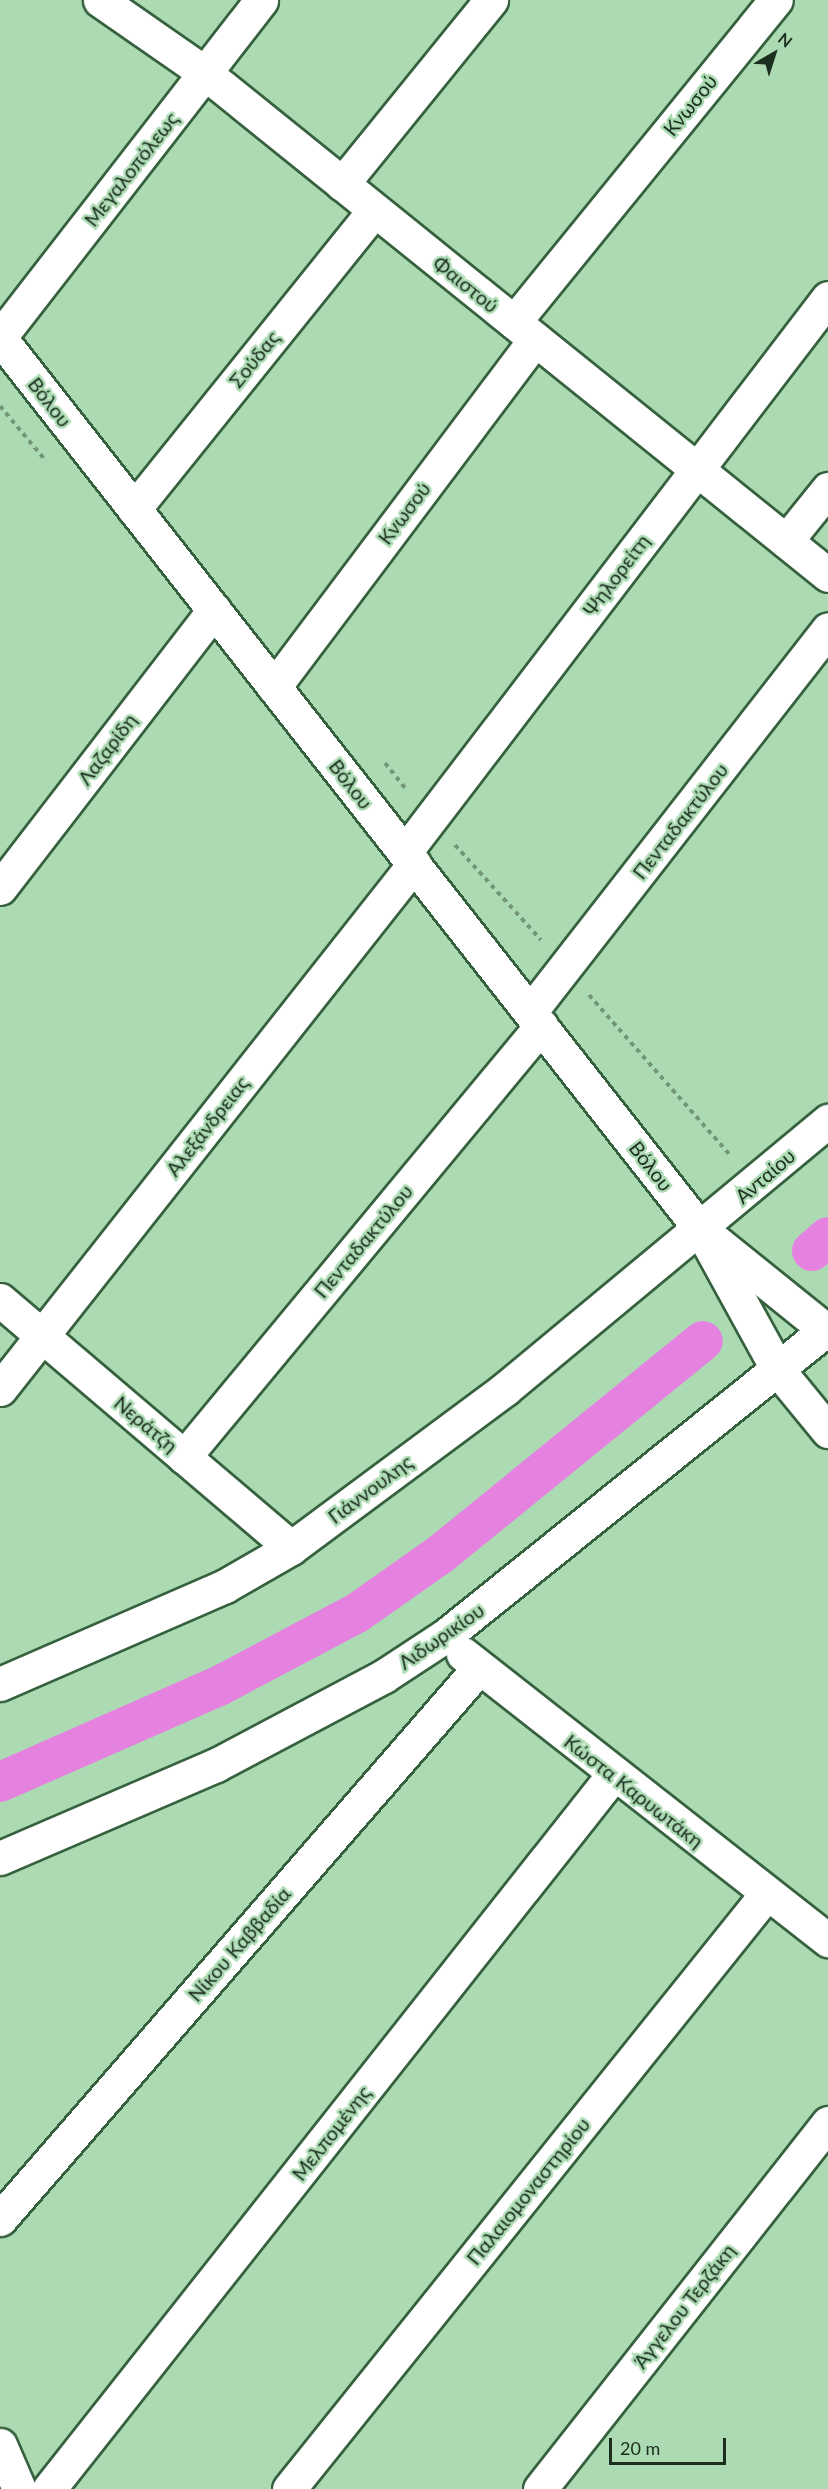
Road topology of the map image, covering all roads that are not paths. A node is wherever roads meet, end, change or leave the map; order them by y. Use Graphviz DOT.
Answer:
graph roads {
  1 [pos="100,0"];
  2 [pos="261,0"];
  3 [pos="491,0"];
  4 [pos="776,0"];
  5 [pos="204,74"];
  6 [pos="342,184"];
  7 [pos="374,210"];
  8 [pos="828,298"];
  9 [pos="524,331"];
  10 [pos="0,338"];
  11 [pos="696,469"];
  12 [pos="828,489"];
  13 [pos="135,509"];
  14 [pos="786,541"];
  15 [pos="828,575"];
  16 [pos="214,610"];
  17 [pos="828,629"];
  18 [pos="274,687"];
  19 [pos="410,858"];
  20 [pos="0,888"];
  21 [pos="536,1019"];
  22 [pos="828,1121"];
  23 [pos="701,1230"];
  24 [pos="0,1300"];
  25 [pos="827,1330"];
  26 [pos="41,1335"];
  27 [pos="778,1370"];
  28 [pos="0,1389"];
  29 [pos="828,1431"];
  30 [pos="184,1456"];
  31 [pos="291,1548"];
  32 [pos="445,1636"];
  33 [pos="478,1669"];
  34 [pos="0,1684"];
  35 [pos="612,1776"];
  36 [pos="0,1858"];
  37 [pos="767,1893"];
  38 [pos="828,1940"];
  39 [pos="828,2123"];
  40 [pos="0,2219"];
  41 [pos="0,2445"];
  42 [pos="19,2489"];
  43 [pos="49,2489"];
  44 [pos="289,2489"];
  45 [pos="540,2489"];
  1 -- 5 [label="street, Φαιστού"];
  2 -- 5 [label="street, Μεγαλοπόλεως"];
  3 -- 6 [label="street"];
  4 -- 9 [label="street, Κνωσού"];
  5 -- 6 [label="street, Φαιστού"];
  5 -- 10 [label="street, Μεγαλοπόλεως"];
  6 -- 7 [label="street, Φαιστού"];
  7 -- 9 [label="street, Φαιστού"];
  7 -- 13 [label="street, Σούδας"];
  8 -- 11 [label="street, Ψηλορείτη"];
  9 -- 11 [label="street, Φαιστού"];
  9 -- 18 [label="street, Κνωσού"];
  10 -- 13 [label="street, Βόλου"];
  11 -- 14 [label="street, Φαιστού"];
  11 -- 19 [label="street, Ψηλορείτη"];
  12 -- 14 [label="street"];
  13 -- 16 [label="street, Βόλου"];
  14 -- 15 [label="street, Φαιστού"];
  16 -- 18 [label="street, Βόλου"];
  16 -- 20 [label="street, Λαζαρίδη"];
  17 -- 21 [label="street, Πενταδακτύλου"];
  18 -- 19 [label="street, Βόλου"];
  19 -- 21 [label="street, Βόλου"];
  19 -- 26 [label="street, Αλεξάνδρειας"];
  21 -- 23 [label="street, Βόλου"];
  21 -- 30 [label="street, Πενταδακτύλου"];
  22 -- 23 [label="street, Ανταίου"];
  23 -- 25 [label="street"];
  23 -- 27 [label="street"];
  23 -- 31 [label="street, Γιάννουλης"];
  24 -- 26 [label="street, Νεράτζη"];
  25 -- 27 [label="street, Λιδωρικίου"];
  26 -- 28 [label="street, Αλεξάνδρειας"];
  26 -- 30 [label="street, Νεράτζη"];
  27 -- 29 [label="street"];
  27 -- 32 [label="street, Λιδωρικίου"];
  30 -- 31 [label="street, Νεράτζη"];
  31 -- 34 [label="street, Γιάννουλης"];
  32 -- 33 [label="street, Κώστα Καρυωτάκη"];
  32 -- 36 [label="street, Λιδωρικίου"];
  33 -- 35 [label="street, Κώστα Καρυωτάκη"];
  33 -- 40 [label="street, Νίκου Καββαδία"];
  35 -- 37 [label="street, Κώστα Καρυωτάκη"];
  35 -- 43 [label="street, Μελπομένης"];
  37 -- 38 [label="street, Κώστα Καρυωτάκη"];
  37 -- 44 [label="street, Παλαιομοναστηρίου"];
  39 -- 45 [label="street, Άγγελου Τερζάκη"];
  41 -- 42 [label="street"];
}
